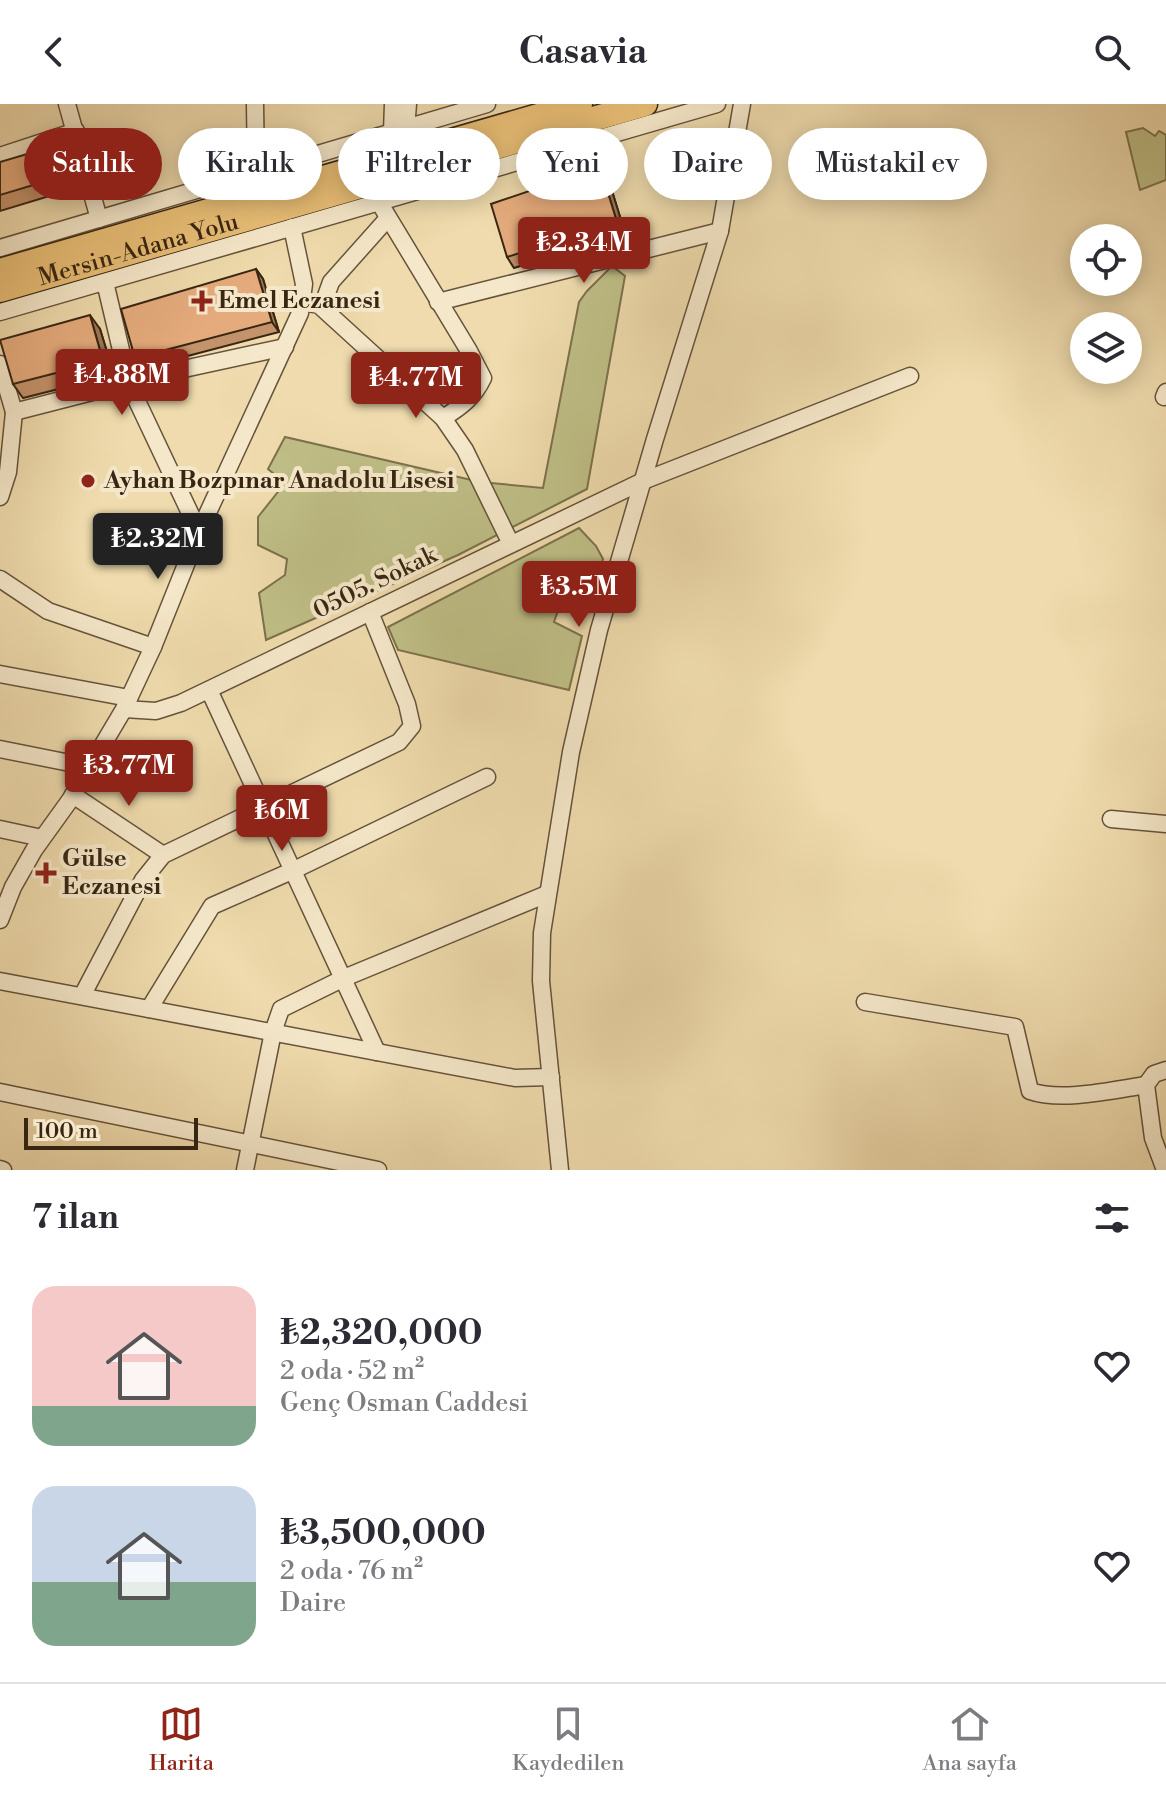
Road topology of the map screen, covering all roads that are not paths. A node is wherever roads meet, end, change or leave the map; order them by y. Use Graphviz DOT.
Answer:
graph roads {
  1 [pos="67,104"];
  2 [pos="255,104"];
  3 [pos="393,104"];
  4 [pos="408,104"];
  5 [pos="580,104"];
  6 [pos="645,104"];
  7 [pos="717,104"];
  8 [pos="742,104"];
  9 [pos="479,105"];
  10 [pos="75,128"];
  11 [pos="255,128"];
  12 [pos="399,128"];
  13 [pos="400,128"];
  14 [pos="405,128"];
  15 [pos="24,148"];
  16 [pos="0,156"];
  17 [pos="178,195"];
  18 [pos="94,200"];
  19 [pos="379,202"];
  20 [pos="388,218"];
  21 [pos="99,219"];
  22 [pos="292,227"];
  23 [pos="720,231"];
  24 [pos="0,248"];
  25 [pos="0,271"];
  26 [pos="105,282"];
  27 [pos="0,290"];
  28 [pos="302,302"];
  29 [pos="438,302"];
  30 [pos="0,312"];
  31 [pos="331,315"];
  32 [pos="285,347"];
  33 [pos="0,364"];
  34 [pos="910,376"];
  35 [pos="129,384"];
  36 [pos="14,412"];
  37 [pos="443,418"];
  38 [pos="643,481"];
  39 [pos="0,497"];
  40 [pos="199,532"];
  41 [pos="511,544"];
  42 [pos="0,579"];
  43 [pos="370,612"];
  44 [pos="153,647"];
  45 [pos="0,674"];
  46 [pos="209,690"];
  47 [pos="127,704"];
  48 [pos="0,749"];
  49 [pos="90,767"];
  50 [pos="487,777"];
  51 [pos="73,795"];
  52 [pos="266,807"];
  53 [pos="1111,819"];
  54 [pos="1166,824"];
  55 [pos="0,829"];
  56 [pos="42,838"];
  57 [pos="163,855"];
  58 [pos="294,870"];
  59 [pos="547,894"];
  60 [pos="4,900"];
  61 [pos="0,920"];
  62 [pos="344,978"];
  63 [pos="0,981"];
  64 [pos="82,996"];
  65 [pos="865,1002"];
  66 [pos="149,1009"];
  67 [pos="273,1032"];
  68 [pos="377,1052"];
  69 [pos="1166,1070"];
  70 [pos="551,1077"];
  71 [pos="1146,1085"];
  72 [pos="0,1092"];
  73 [pos="250,1145"];
  74 [pos="245,1170"];
  75 [pos="378,1170"];
  76 [pos="560,1170"];
  77 [pos="1165,1170"];
  1 -- 10 [label="street"];
  2 -- 11 [label="street"];
  3 -- 12 [label="street"];
  4 -- 13 [label="street"];
  5 -- 25 [label="highway"];
  6 -- 27 [label="highway, Mersin-Adana Yolu"];
  7 -- 19 [label="street"];
  8 -- 23 [label="street"];
  9 -- 14 [label="street"];
  15 -- 16 [label="street"];
  17 -- 21 [label="street"];
  18 -- 21 [label="street"];
  19 -- 20 [label="street"];
  19 -- 22 [label="street"];
  20 -- 29 [label="street"];
  20 -- 31 [label="street"];
  21 -- 24 [label="street"];
  22 -- 26 [label="street"];
  22 -- 28 [label="street"];
  23 -- 29 [label="street"];
  23 -- 38 [label="street"];
  26 -- 30 [label="street"];
  26 -- 35 [label="street"];
  28 -- 31 [label="street"];
  28 -- 32 [label="street"];
  29 -- 37 [label="street"];
  31 -- 37 [label="street"];
  32 -- 35 [label="street"];
  32 -- 40 [label="street"];
  33 -- 36 [label="street"];
  34 -- 38 [label="street, 0505. Sokak"];
  35 -- 36 [label="street"];
  35 -- 40 [label="street"];
  36 -- 39 [label="street"];
  37 -- 41 [label="street"];
  38 -- 41 [label="street, 0505. Sokak"];
  38 -- 59 [label="street"];
  40 -- 44 [label="street"];
  41 -- 43 [label="street, 0505. Sokak"];
  42 -- 44 [label="street"];
  43 -- 46 [label="street, 0505. Sokak"];
  43 -- 52 [label="street"];
  44 -- 47 [label="street"];
  45 -- 47 [label="street, 0505. Sokak"];
  46 -- 47 [label="street, 0505. Sokak"];
  46 -- 52 [label="street"];
  47 -- 49 [label="street"];
  48 -- 49 [label="street"];
  49 -- 51 [label="street"];
  50 -- 58 [label="street"];
  51 -- 56 [label="street"];
  51 -- 57 [label="street"];
  52 -- 57 [label="street"];
  52 -- 58 [label="street"];
  53 -- 54 [label="street"];
  55 -- 56 [label="street"];
  56 -- 60 [label="street"];
  57 -- 64 [label="street"];
  58 -- 62 [label="street"];
  58 -- 66 [label="street"];
  59 -- 62 [label="street"];
  59 -- 70 [label="street"];
  60 -- 61 [label="street"];
  62 -- 67 [label="street"];
  62 -- 68 [label="street"];
  63 -- 64 [label="street"];
  64 -- 66 [label="street"];
  65 -- 71 [label="street"];
  66 -- 67 [label="street"];
  67 -- 68 [label="street"];
  67 -- 73 [label="street"];
  68 -- 70 [label="street"];
  69 -- 71 [label="street"];
  70 -- 76 [label="street"];
  71 -- 77 [label="street"];
  72 -- 73 [label="street"];
  73 -- 74 [label="street"];
  73 -- 75 [label="street"];
}
